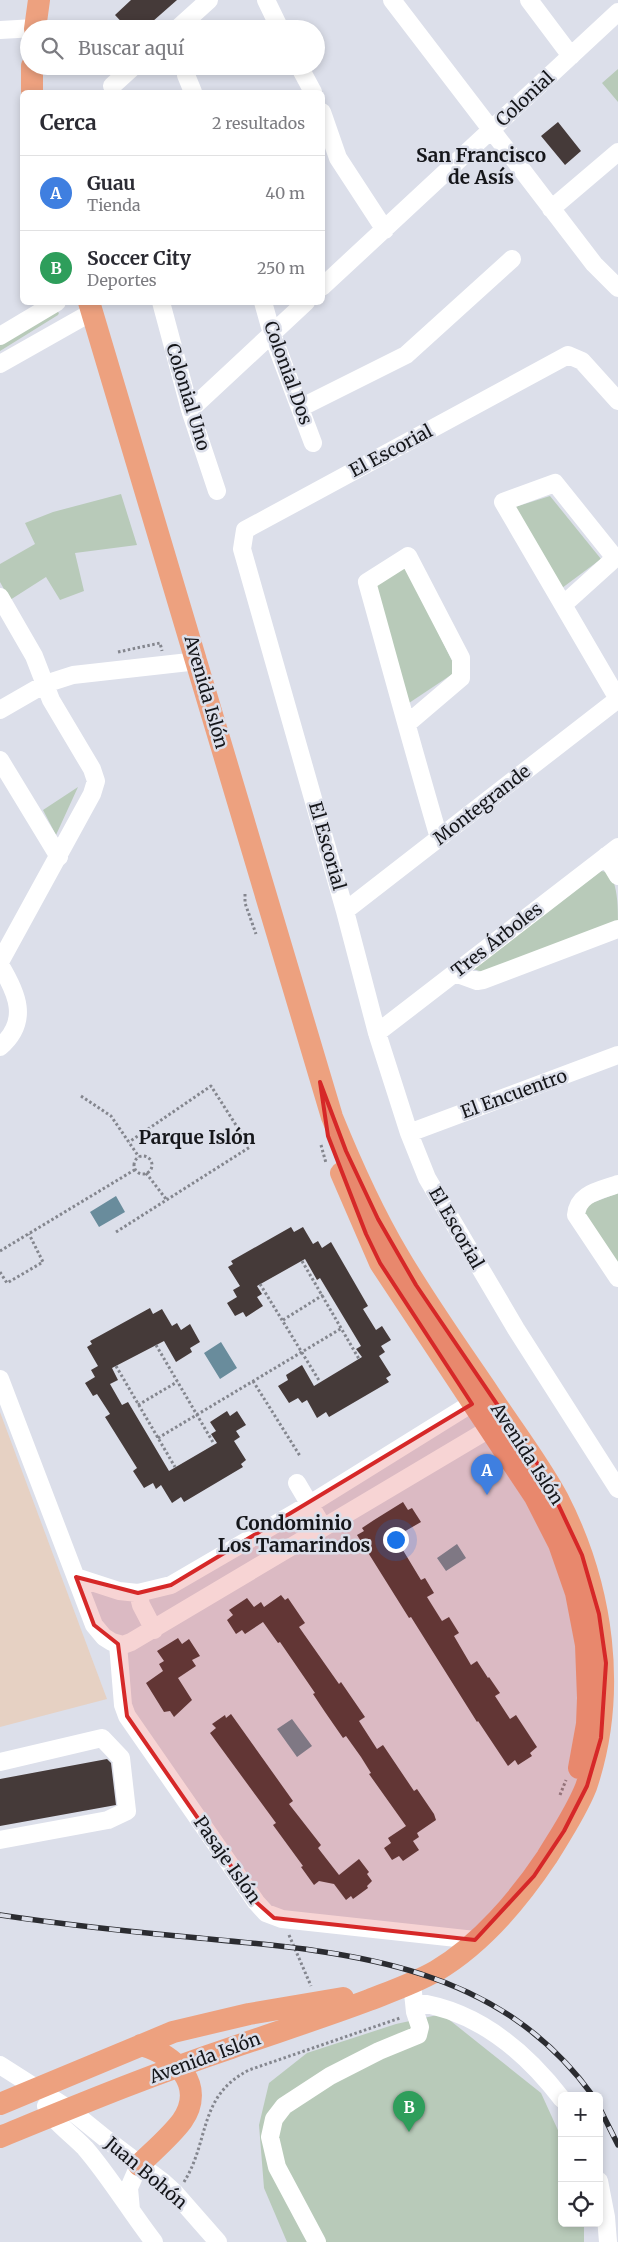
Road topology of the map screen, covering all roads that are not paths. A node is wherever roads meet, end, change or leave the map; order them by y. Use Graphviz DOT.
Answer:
graph roads {
  1 [pos="39,0"];
  2 [pos="209,0"];
  3 [pos="266,0"];
  4 [pos="392,0"];
  5 [pos="529,0"];
  6 [pos="618,12"];
  7 [pos="36,20"];
  8 [pos="186,20"];
  9 [pos="276,20"];
  10 [pos="20,29"];
  11 [pos="0,30"];
  12 [pos="571,56"];
  13 [pos="32,75"];
  14 [pos="124,75"];
  15 [pos="186,75"];
  16 [pos="304,75"];
  17 [pos="112,86"];
  18 [pos="32,90"];
  19 [pos="192,90"];
  20 [pos="312,90"];
  21 [pos="325,121"];
  22 [pos="490,131"];
  23 [pos="618,152"];
  24 [pos="551,209"];
  25 [pos="384,230"];
  26 [pos="512,260"];
  27 [pos="325,284"];
  28 [pos="618,288"];
  29 [pos="52,305"];
  30 [pos="162,305"];
  31 [pos="264,305"];
  32 [pos="303,305"];
  33 [pos="90,307"];
  34 [pos="272,334"];
  35 [pos="0,336"];
  36 [pos="0,364"];
  37 [pos="618,400"];
  38 [pos="300,408"];
  39 [pos="190,410"];
  40 [pos="314,443"];
  41 [pos="217,490"];
  42 [pos="0,597"];
  43 [pos="563,605"];
  44 [pos="198,661"];
  45 [pos="45,684"];
  46 [pos="618,699"];
  47 [pos="0,710"];
  48 [pos="407,724"];
  49 [pos="0,760"];
  50 [pos="439,838"];
  51 [pos="612,852"];
  52 [pos="59,857"];
  53 [pos="618,876"];
  54 [pos="345,911"];
  55 [pos="618,929"];
  56 [pos="0,964"];
  57 [pos="455,973"];
  58 [pos="377,1033"];
  59 [pos="0,1047"];
  60 [pos="618,1055"];
  61 [pos="409,1132"];
  62 [pos="618,1184"];
  63 [pos="618,1278"];
  64 [pos="0,1379"];
  65 [pos="480,1398"];
  66 [pos="498,1425"];
  67 [pos="297,1483"];
  68 [pos="618,1489"];
  69 [pos="310,1504"];
  70 [pos="323,1527"];
  71 [pos="76,1577"];
  72 [pos="138,1593"];
  73 [pos="154,1630"];
  74 [pos="118,1644"];
  75 [pos="0,1762"];
  76 [pos="0,1840"];
  77 [pos="475,1940"];
  78 [pos="414,1999"];
  79 [pos="141,2045"];
  80 [pos="0,2065"];
  81 [pos="178,2066"];
  82 [pos="38,2087"];
  83 [pos="558,2094"];
  84 [pos="0,2104"];
  85 [pos="60,2112"];
  86 [pos="0,2137"];
  87 [pos="139,2166"];
  88 [pos="599,2182"];
  89 [pos="132,2210"];
  90 [pos="154,2242"];
  91 [pos="218,2242"];
  92 [pos="317,2242"];
  93 [pos="608,2242"];
  1 -- 7 [label="main road"];
  2 -- 8 [label="street"];
  3 -- 9 [label="street"];
  4 -- 22 [label="street"];
  5 -- 12 [label="street"];
  6 -- 12 [label="street, Colonial"];
  10 -- 11 [label="street"];
  12 -- 22 [label="street, Colonial"];
  13 -- 18 [label="main road"];
  14 -- 17 [label="street"];
  15 -- 19 [label="street"];
  16 -- 20 [label="street"];
  21 -- 25 [label="street"];
  22 -- 24 [label="street"];
  22 -- 25 [label="street, Colonial"];
  23 -- 24 [label="street"];
  24 -- 28 [label="street"];
  25 -- 27 [label="street, Colonial"];
  26 -- 38 [label="street"];
  29 -- 35 [label="street"];
  30 -- 39 [label="street, Colonial Uno"];
  31 -- 34 [label="street, Colonial Dos"];
  32 -- 34 [label="street"];
  33 -- 36 [label="street"];
  33 -- 44 [label="main road, Avenida Islón"];
  34 -- 38 [label="street, Colonial Dos"];
  34 -- 39 [label="street"];
  37 -- 54 [label="street, El Escorial"];
  38 -- 40 [label="street, Colonial Dos"];
  39 -- 41 [label="street, Colonial Uno"];
  42 -- 45 [label="street"];
  43 -- 43 [label="street"];
  43 -- 46 [label="street"];
  44 -- 45 [label="street"];
  44 -- 65 [label="main road, Avenida Islón"];
  45 -- 47 [label="street"];
  45 -- 52 [label="street"];
  46 -- 50 [label="street, Montegrande"];
  48 -- 48 [label="street"];
  48 -- 50 [label="street"];
  49 -- 52 [label="street"];
  50 -- 54 [label="street, Montegrande"];
  51 -- 53 [label="street"];
  51 -- 57 [label="street, Tres Árboles"];
  52 -- 56 [label="street"];
  54 -- 58 [label="street, El Escorial"];
  55 -- 57 [label="street"];
  56 -- 59 [label="street"];
  57 -- 58 [label="street, Tres Árboles"];
  58 -- 61 [label="street, El Escorial"];
  60 -- 61 [label="street, El Encuentro"];
  61 -- 68 [label="street, El Escorial"];
  62 -- 63 [label="street"];
  64 -- 71 [label="street"];
  65 -- 66 [label="main road, Avenida Islón"];
  65 -- 69 [label="street"];
  66 -- 70 [label="street"];
  66 -- 77 [label="main road, Avenida Islón"];
  67 -- 69 [label="street"];
  69 -- 70 [label="street"];
  69 -- 72 [label="street"];
  70 -- 73 [label="street"];
  71 -- 72 [label="street"];
  71 -- 74 [label="street"];
  72 -- 73 [label="street"];
  73 -- 74 [label="street"];
  74 -- 77 [label="street, Pasaje Islón"];
  75 -- 76 [label="street"];
  77 -- 78 [label="main road, Avenida Islón"];
  78 -- 79 [label="main road, Avenida Islón"];
  78 -- 81 [label="main road, Avenida Islón"];
  78 -- 83 [label="street"];
  78 -- 92 [label="street"];
  79 -- 81 [label="main road"];
  79 -- 82 [label="main road, Avenida Islón"];
  80 -- 82 [label="street"];
  81 -- 85 [label="main road, Avenida Islón"];
  81 -- 87 [label="main road"];
  82 -- 84 [label="main road, Avenida Islón"];
  82 -- 85 [label="street"];
  85 -- 86 [label="main road, Avenida Islón"];
  85 -- 87 [label="street, Juan Bohón"];
  85 -- 89 [label="street"];
  87 -- 89 [label="street"];
  87 -- 91 [label="street, Juan Bohón"];
  88 -- 93 [label="street"];
  89 -- 90 [label="street"];
}
